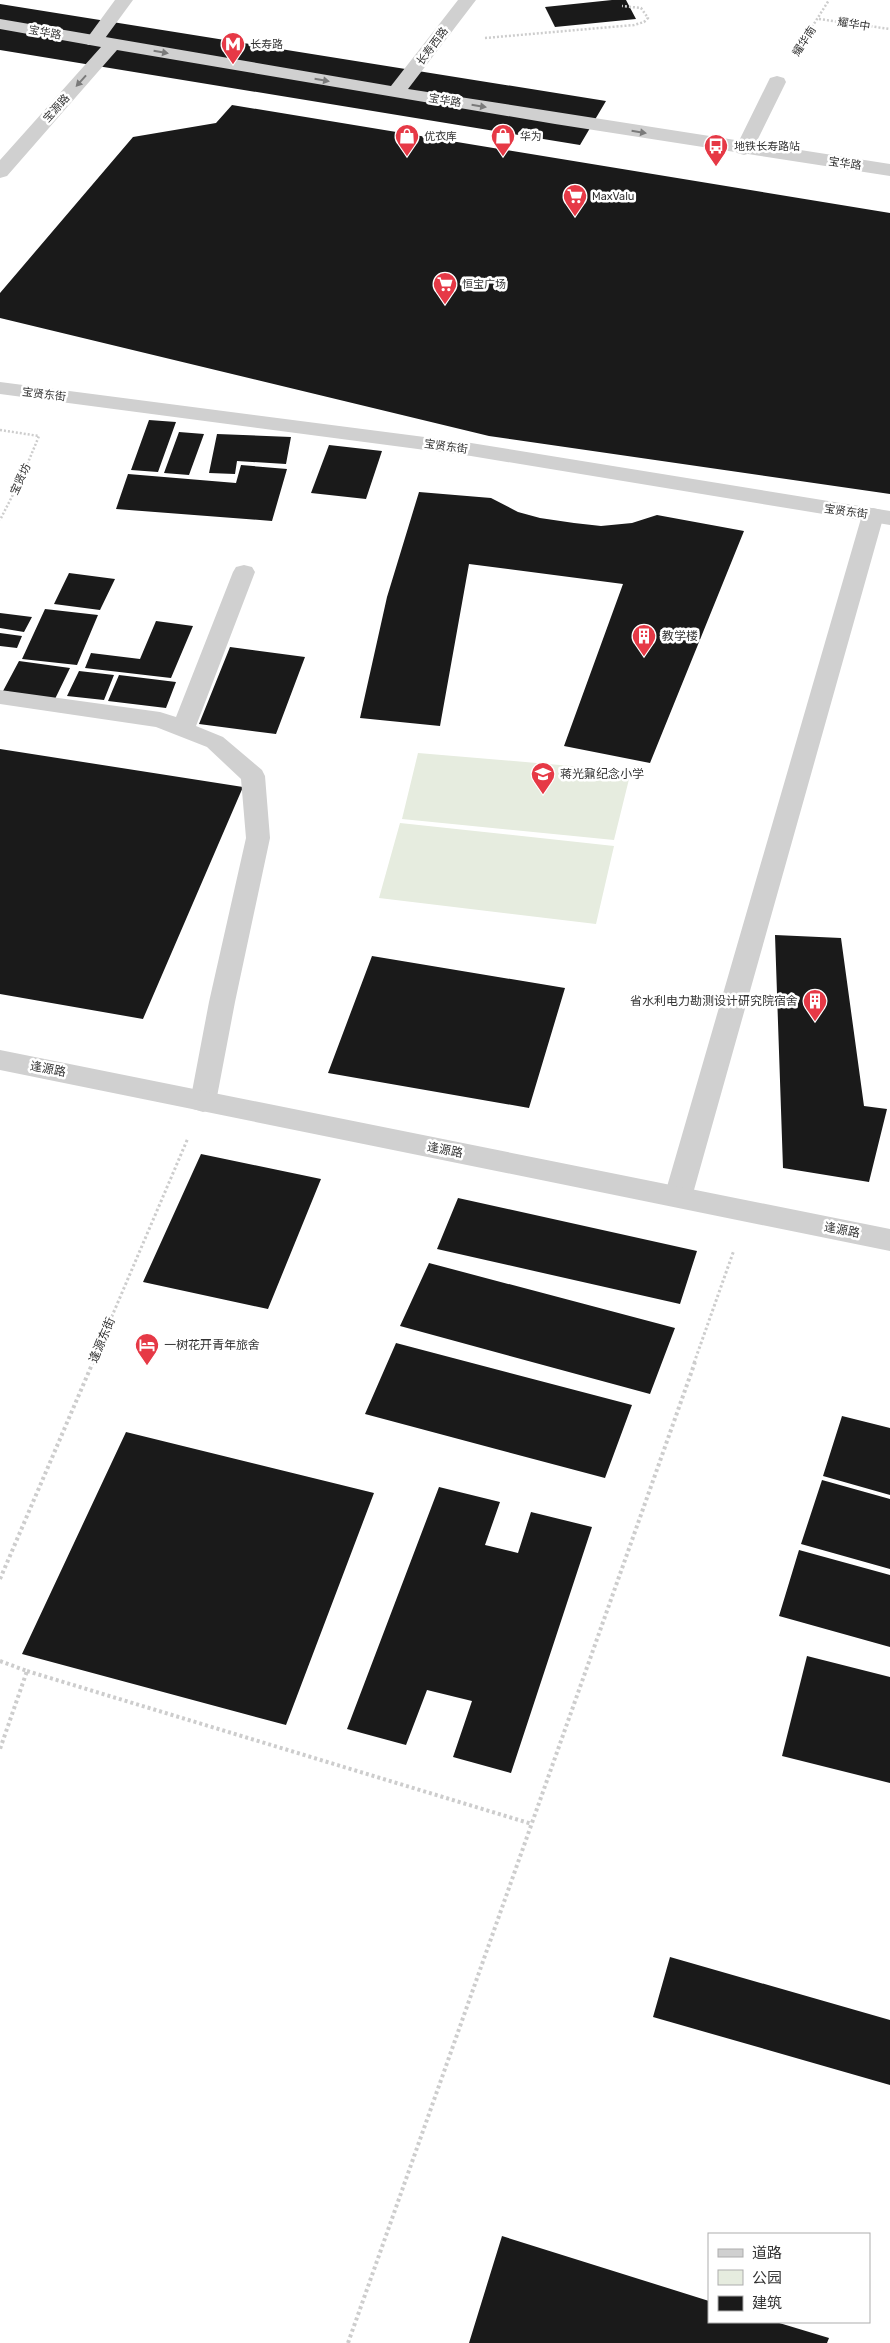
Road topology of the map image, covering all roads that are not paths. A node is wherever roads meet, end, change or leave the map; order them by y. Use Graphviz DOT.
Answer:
graph roads {
  1 [pos="124,0"];
  2 [pos="467,0"];
  3 [pos="0,24"];
  4 [pos="94,41"];
  5 [pos="113,44"];
  6 [pos="777,82"];
  7 [pos="396,92"];
  8 [pos="744,149"];
  9 [pos="890,170"];
  10 [pos="0,172"];
  11 [pos="0,388"];
  12 [pos="882,517"];
  13 [pos="244,572"];
  14 [pos="0,697"];
  15 [pos="183,729"];
  16 [pos="0,1060"];
  17 [pos="203,1102"];
  18 [pos="678,1197"];
  19 [pos="890,1240"];
  1 -- 4 [label="street"];
  2 -- 7 [label="street, 长寿西路"];
  3 -- 4 [label="street, 宝华路"];
  4 -- 5 [label="street, 宝华路"];
  5 -- 7 [label="street, 宝华路, one-way"];
  5 -- 10 [label="street, 宝源路, one-way"];
  6 -- 8 [label="street"];
  7 -- 8 [label="street, 宝华路, one-way"];
  8 -- 9 [label="street, 宝华路"];
  11 -- 12 [label="street, 宝贤东街"];
  12 -- 18 [label="street"];
  13 -- 15 [label="street"];
  14 -- 15 [label="street"];
  15 -- 17 [label="street"];
  16 -- 17 [label="street, 逢源路"];
  17 -- 18 [label="street, 逢源路"];
  18 -- 19 [label="street, 逢源路"];
}
